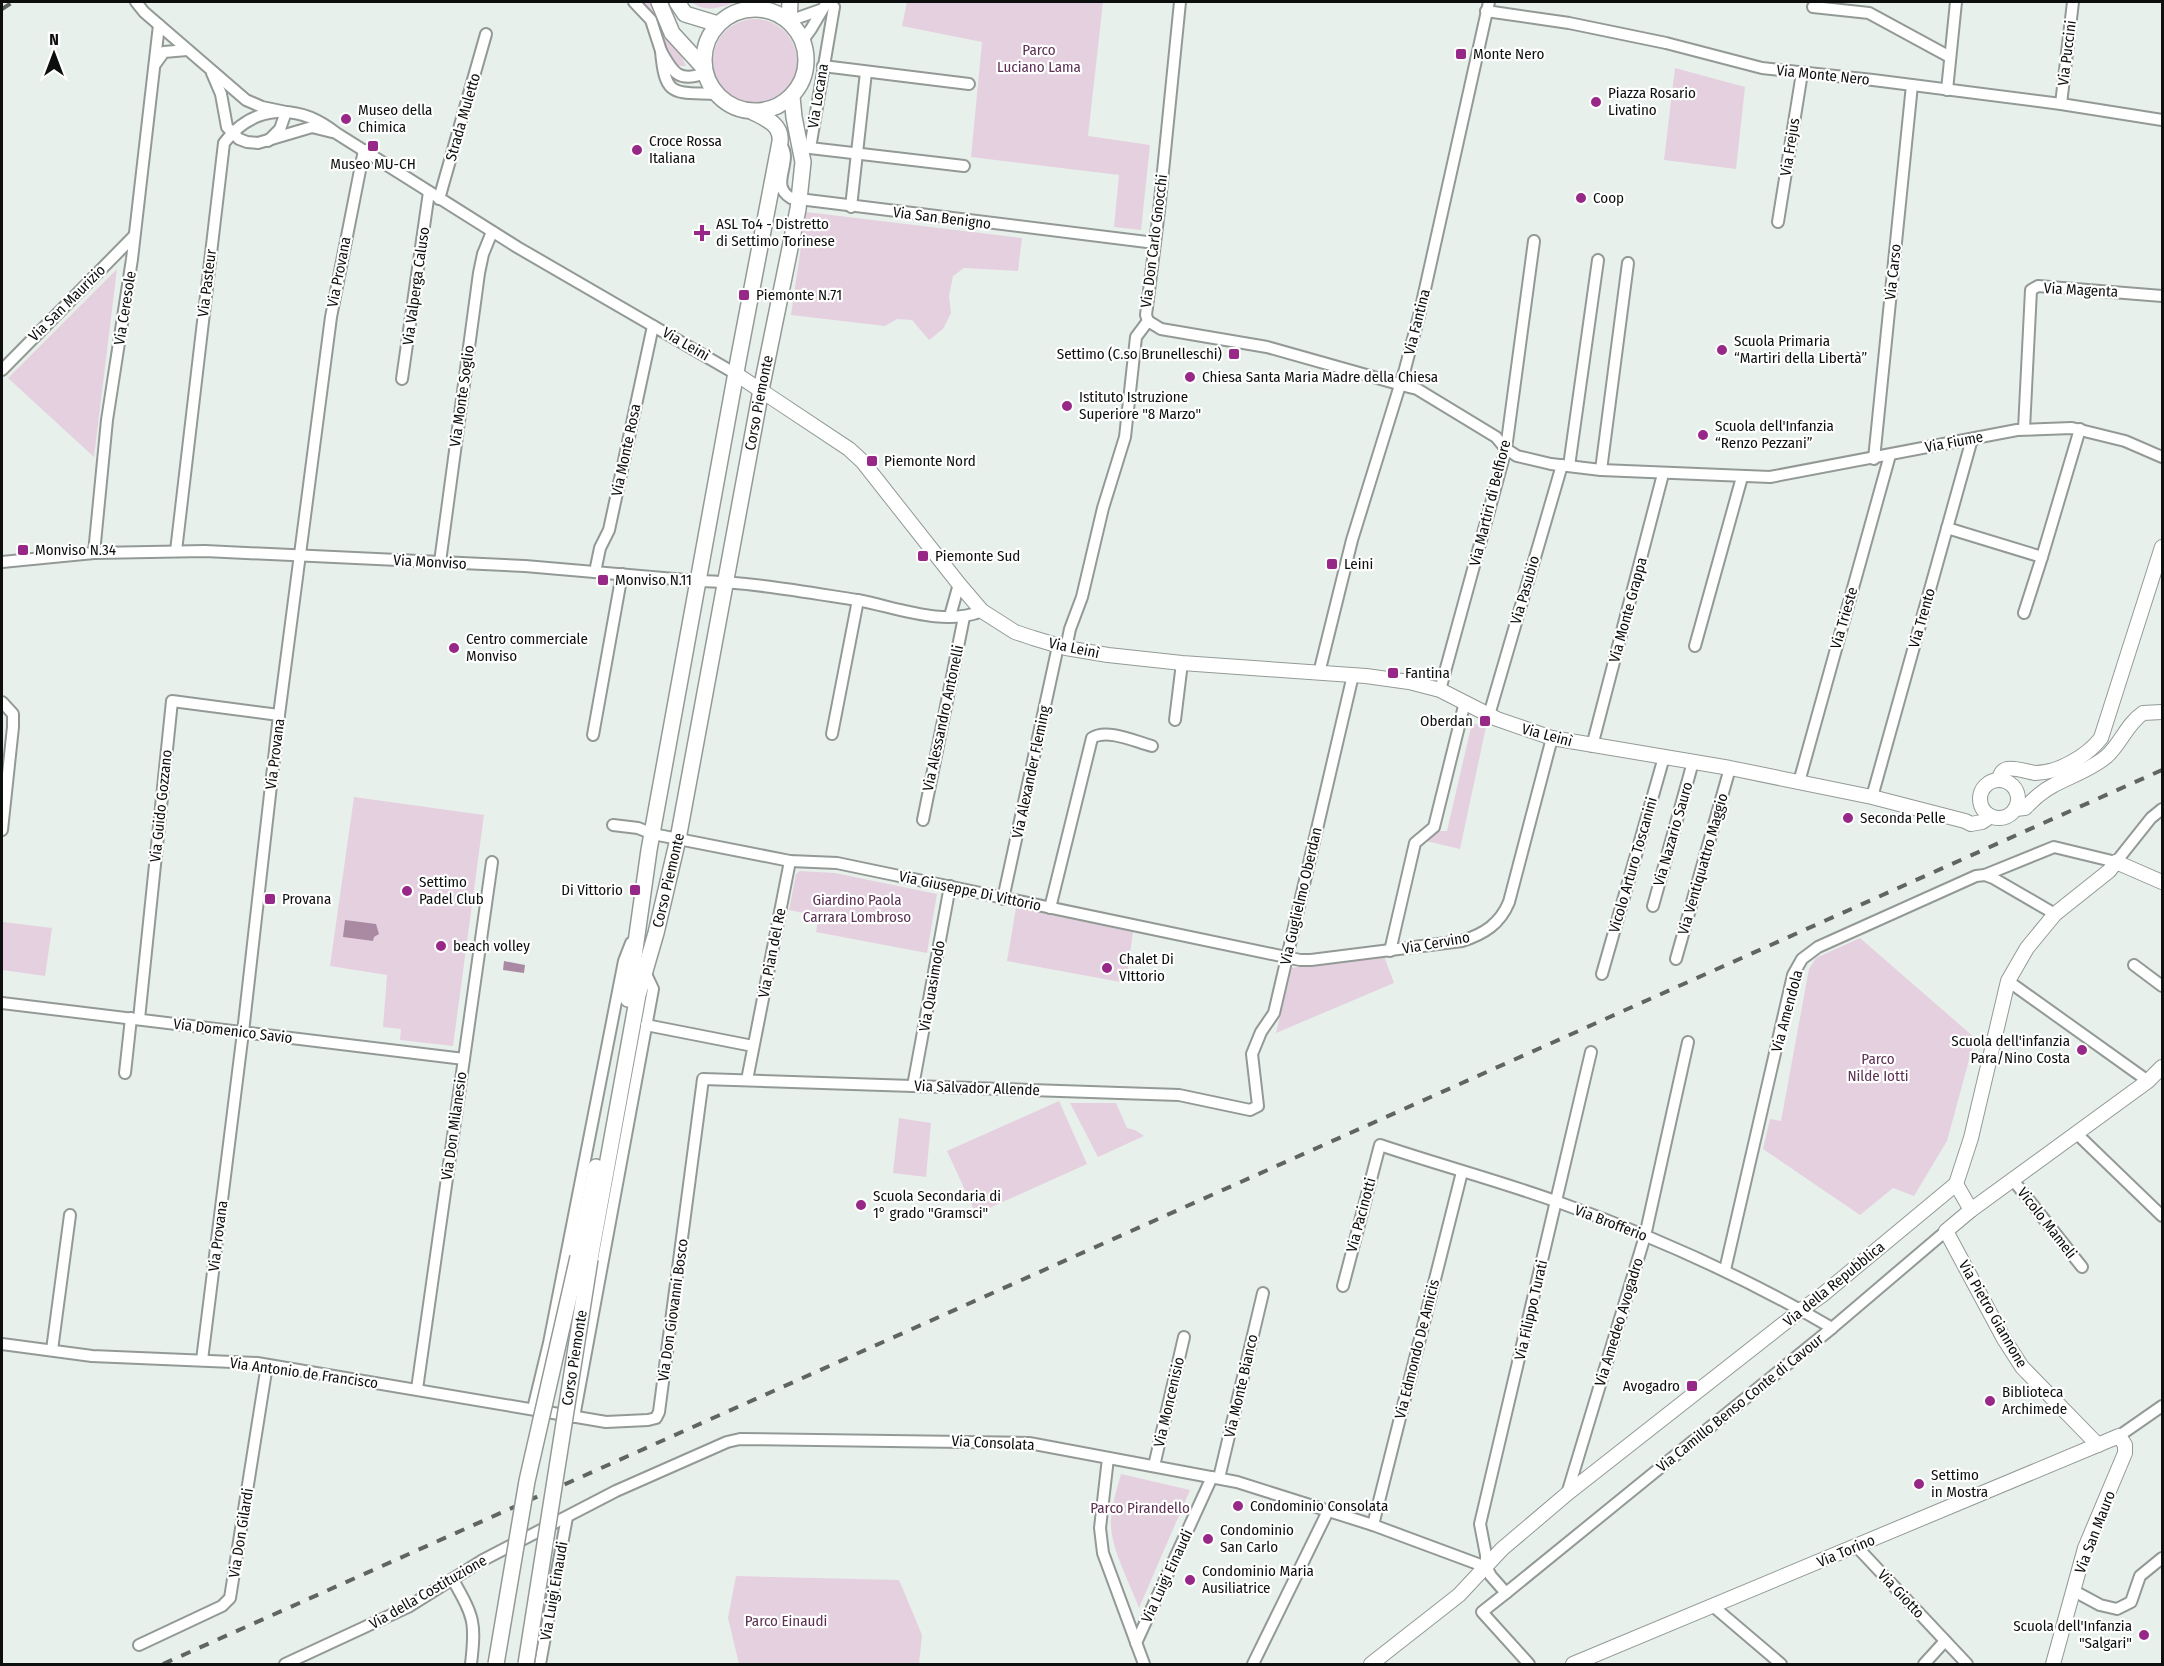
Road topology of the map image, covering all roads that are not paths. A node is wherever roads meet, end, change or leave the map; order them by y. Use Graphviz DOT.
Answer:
graph roads {
  1 [pos="136,2"];
  2 [pos="634,2"];
  3 [pos="659,2"];
  4 [pos="676,2"];
  5 [pos="790,2"];
  6 [pos="1180,2"];
  7 [pos="1956,2"];
  8 [pos="2073,2"];
  9 [pos="825,4"];
  10 [pos="758,5"];
  11 [pos="1488,6"];
  12 [pos="1813,7"];
  13 [pos="789,21"];
  14 [pos="718,24"];
  15 [pos="159,25"];
  16 [pos="486,34"];
  17 [pos="802,40"];
  18 [pos="188,50"];
  19 [pos="661,51"];
  20 [pos="1950,57"];
  21 [pos="156,63"];
  22 [pos="823,66"];
  23 [pos="210,70"];
  24 [pos="704,70"];
  25 [pos="866,72"];
  26 [pos="1802,73"];
  27 [pos="969,84"];
  28 [pos="1912,85"];
  29 [pos="1947,90"];
  30 [pos="715,94"];
  31 [pos="792,96"];
  32 [pos="2061,104"];
  33 [pos="286,112"];
  34 [pos="753,112"];
  35 [pos="2163,120"];
  36 [pos="231,133"];
  37 [pos="336,133"];
  38 [pos="268,141"];
  39 [pos="780,142"];
  40 [pos="363,150"];
  41 [pos="857,153"];
  42 [pos="964,166"];
  43 [pos="429,192"];
  44 [pos="439,199"];
  45 [pos="799,200"];
  46 [pos="851,207"];
  47 [pos="1778,222"];
  48 [pos="492,232"];
  49 [pos="134,236"];
  50 [pos="1534,242"];
  51 [pos="1155,243"];
  52 [pos="1598,260"];
  53 [pos="1628,262"];
  54 [pos="2163,296"];
  55 [pos="1148,321"];
  56 [pos="653,326"];
  57 [pos="2,370"];
  58 [pos="736,374"];
  59 [pos="402,379"];
  60 [pos="1400,384"];
  61 [pos="761,390"];
  62 [pos="2024,429"];
  63 [pos="2080,429"];
  64 [pos="1972,439"];
  65 [pos="1506,449"];
  66 [pos="1890,455"];
  67 [pos="2163,457"];
  68 [pos="1874,459"];
  69 [pos="1566,466"];
  70 [pos="1601,470"];
  71 [pos="1663,474"];
  72 [pos="1742,477"];
  73 [pos="1947,528"];
  74 [pos="2163,547"];
  75 [pos="176,551"];
  76 [pos="94,553"];
  77 [pos="301,556"];
  78 [pos="2042,557"];
  79 [pos="2,562"];
  80 [pos="440,562"];
  81 [pos="595,572"];
  82 [pos="622,574"];
  83 [pos="698,581"];
  84 [pos="726,582"];
  85 [pos="959,584"];
  86 [pos="858,600"];
  87 [pos="982,610"];
  88 [pos="2025,614"];
  89 [pos="950,616"];
  90 [pos="964,616"];
  91 [pos="1695,646"];
  92 [pos="1062,647"];
  93 [pos="1182,663"];
  94 [pos="1319,673"];
  95 [pos="1353,675"];
  96 [pos="1440,690"];
  97 [pos="2,702"];
  98 [pos="1465,702"];
  99 [pos="2163,712"];
  100 [pos="279,715"];
  101 [pos="1489,715"];
  102 [pos="1175,720"];
  103 [pos="832,734"];
  104 [pos="593,735"];
  105 [pos="1552,738"];
  106 [pos="1152,746"];
  107 [pos="1592,746"];
  108 [pos="1664,757"];
  109 [pos="1693,762"];
  110 [pos="1730,768"];
  111 [pos="1799,782"];
  112 [pos="2011,792"];
  113 [pos="1872,797"];
  114 [pos="2163,809"];
  115 [pos="1986,811"];
  116 [pos="923,820"];
  117 [pos="613,825"];
  118 [pos="2,830"];
  119 [pos="653,834"];
  120 [pos="678,839"];
  121 [pos="790,861"];
  122 [pos="492,862"];
  123 [pos="2116,862"];
  124 [pos="1985,875"];
  125 [pos="2163,882"];
  126 [pos="950,886"];
  127 [pos="1003,899"];
  128 [pos="1653,906"];
  129 [pos="1050,908"];
  130 [pos="2055,914"];
  131 [pos="639,922"];
  132 [pos="1390,951"];
  133 [pos="1287,957"];
  134 [pos="1676,959"];
  135 [pos="2134,965"];
  136 [pos="645,972"];
  137 [pos="1602,974"];
  138 [pos="2007,981"];
  139 [pos="2163,986"];
  140 [pos="2,1003"];
  141 [pos="135,1019"];
  142 [pos="646,1025"];
  143 [pos="243,1032"];
  144 [pos="1688,1042"];
  145 [pos="753,1046"];
  146 [pos="1591,1052"];
  147 [pos="464,1059"];
  148 [pos="2163,1067"];
  149 [pos="124,1073"];
  150 [pos="703,1079"];
  151 [pos="747,1080"];
  152 [pos="2148,1081"];
  153 [pos="913,1086"];
  154 [pos="1250,1110"];
  155 [pos="2076,1133"];
  156 [pos="1380,1145"];
  157 [pos="1462,1172"];
  158 [pos="2013,1180"];
  159 [pos="1956,1184"];
  160 [pos="1557,1202"];
  161 [pos="1971,1210"];
  162 [pos="70,1215"];
  163 [pos="2163,1216"];
  164 [pos="1946,1231"];
  165 [pos="1645,1236"];
  166 [pos="584,1258"];
  167 [pos="2082,1267"];
  168 [pos="1725,1270"];
  169 [pos="1343,1286"];
  170 [pos="1263,1293"];
  171 [pos="1801,1310"];
  172 [pos="1832,1328"];
  173 [pos="1184,1337"];
  174 [pos="2,1344"];
  175 [pos="52,1350"];
  176 [pos="202,1360"];
  177 [pos="267,1365"];
  178 [pos="417,1389"];
  179 [pos="2163,1406"];
  180 [pos="533,1409"];
  181 [pos="574,1417"];
  182 [pos="2119,1436"];
  183 [pos="2098,1445"];
  184 [pos="1108,1458"];
  185 [pos="1154,1466"];
  186 [pos="1216,1478"];
  187 [pos="1567,1494"];
  188 [pos="1328,1511"];
  189 [pos="567,1517"];
  190 [pos="1373,1525"];
  191 [pos="538,1532"];
  192 [pos="1857,1547"];
  193 [pos="2163,1558"];
  194 [pos="1486,1567"];
  195 [pos="453,1580"];
  196 [pos="2073,1591"];
  197 [pos="1506,1593"];
  198 [pos="1714,1607"];
  199 [pos="1945,1641"];
  200 [pos="1136,1643"];
  201 [pos="139,1645"];
  202 [pos="285,1665"];
  203 [pos="471,1665"];
  204 [pos="496,1665"];
  205 [pos="526,1665"];
  206 [pos="540,1665"];
  207 [pos="1144,1665"];
  208 [pos="1253,1665"];
  209 [pos="1371,1665"];
  210 [pos="1529,1665"];
  211 [pos="1573,1665"];
  212 [pos="1780,1665"];
  213 [pos="1924,1665"];
  214 [pos="1967,1665"];
  215 [pos="2053,1665"];
  1 -- 15 [label="street"];
  2 -- 19 [label="street"];
  3 -- 24 [label="main road"];
  4 -- 14 [label="main road"];
  5 -- 13 [label="main road"];
  6 -- 51 [label="street, Via Don Carlo Gnocchi"];
  7 -- 20 [label="street"];
  8 -- 32 [label="street, Via Puccini"];
  9 -- 13 [label="street"];
  9 -- 17 [label="street"];
  9 -- 22 [label="street, Via Locana"];
  10 -- 13 [label="main road"];
  10 -- 14 [label="main road"];
  11 -- 26 [label="street, Via Monte Nero"];
  11 -- 60 [label="street, Via Fantina"];
  12 -- 20 [label="street"];
  13 -- 17 [label="main road"];
  14 -- 24 [label="main road"];
  15 -- 18 [label="street"];
  15 -- 21 [label="street, Via Ceresole"];
  16 -- 44 [label="street, Strada Muletto"];
  17 -- 31 [label="main road"];
  18 -- 21 [label="street"];
  18 -- 23 [label="street"];
  19 -- 24 [label="street"];
  19 -- 30 [label="street"];
  20 -- 29 [label="street"];
  21 -- 49 [label="street, Via Ceresole"];
  22 -- 25 [label="street"];
  22 -- 41 [label="street, Via Locana"];
  23 -- 33 [label="street"];
  23 -- 36 [label="street"];
  24 -- 30 [label="main road"];
  25 -- 27 [label="street"];
  25 -- 41 [label="street"];
  26 -- 28 [label="street, Via Monte Nero"];
  26 -- 47 [label="street, Via Frejus"];
  28 -- 29 [label="street, Via Monte Nero"];
  28 -- 68 [label="street, Via Carso"];
  29 -- 32 [label="street, Via Monte Nero"];
  30 -- 34 [label="main road"];
  31 -- 34 [label="main road"];
  31 -- 45 [label="main road, Corso Piemonte"];
  32 -- 35 [label="street, Via Monte Nero"];
  33 -- 36 [label="street"];
  33 -- 37 [label="street"];
  33 -- 38 [label="street"];
  34 -- 39 [label="main road"];
  36 -- 38 [label="street"];
  36 -- 75 [label="street, Via Pasteur"];
  37 -- 38 [label="street"];
  37 -- 40 [label="street, Via Leinì"];
  39 -- 45 [label="street"];
  39 -- 58 [label="main road, Corso Piemonte"];
  40 -- 43 [label="street, Via Leinì"];
  40 -- 77 [label="street, Via Provana"];
  41 -- 42 [label="street, Via Locana"];
  41 -- 46 [label="street"];
  43 -- 44 [label="street, Via Leinì"];
  43 -- 59 [label="street, Via Valperga Caluso"];
  44 -- 48 [label="street, Via Leinì"];
  45 -- 46 [label="street, Via San Benigno"];
  45 -- 61 [label="main road, Corso Piemonte"];
  46 -- 51 [label="street, Via San Benigno"];
  48 -- 56 [label="street, Via Leinì"];
  48 -- 80 [label="street, Via Monte Soglio"];
  49 -- 57 [label="street, Via San Maurizio"];
  49 -- 76 [label="street, Via Ceresole"];
  50 -- 65 [label="street, Via Martiri di Belfiore"];
  51 -- 55 [label="street, Via Don Carlo Gnocchi"];
  52 -- 69 [label="street, Via Pasubio"];
  53 -- 70 [label="street"];
  54 -- 62 [label="street, Via Magenta"];
  55 -- 60 [label="street, Via Fiume"];
  55 -- 92 [label="street, Via Don Carlo Gnocchi"];
  56 -- 58 [label="street, Via Leinì"];
  56 -- 81 [label="street, Via Monte Rosa"];
  58 -- 61 [label="street, Via Leinì"];
  58 -- 83 [label="main road, Corso Piemonte"];
  60 -- 65 [label="street, Via Fiume"];
  60 -- 94 [label="street, Via Fantina"];
  61 -- 84 [label="main road, Corso Piemonte"];
  61 -- 85 [label="street, Via Leinì"];
  62 -- 63 [label="street, Via Fiume"];
  62 -- 64 [label="street, Via Fiume"];
  63 -- 67 [label="street, Via Fiume"];
  63 -- 78 [label="street"];
  64 -- 66 [label="street, Via Fiume"];
  64 -- 73 [label="street, Via Trento"];
  65 -- 69 [label="street, Via Fiume"];
  65 -- 96 [label="street, Via Martiri di Belfiore"];
  66 -- 68 [label="street, Via Fiume"];
  66 -- 111 [label="street, Via Trieste"];
  68 -- 72 [label="street, Via Fiume"];
  69 -- 70 [label="street, Via Fiume"];
  69 -- 101 [label="street, Via Pasubio"];
  70 -- 71 [label="street, Via Fiume"];
  71 -- 72 [label="street, Via Fiume"];
  71 -- 107 [label="street, Via Monte Grappa"];
  72 -- 91 [label="street"];
  73 -- 78 [label="street"];
  73 -- 113 [label="street, Via Trento"];
  74 -- 112 [label="street"];
  75 -- 76 [label="street, Via Monviso"];
  75 -- 77 [label="street, Via Monviso"];
  76 -- 79 [label="street, Via Monviso"];
  77 -- 80 [label="street, Via Monviso"];
  77 -- 100 [label="street, Via Provana"];
  78 -- 88 [label="street"];
  80 -- 81 [label="street, Via Monviso"];
  81 -- 82 [label="street, Via Monviso"];
  82 -- 83 [label="street, Via Monviso"];
  82 -- 104 [label="street"];
  83 -- 84 [label="street, Via Monviso"];
  83 -- 119 [label="main road, Corso Piemonte"];
  84 -- 86 [label="street, Via Monviso"];
  84 -- 120 [label="main road, Corso Piemonte"];
  85 -- 87 [label="street, Via Leinì"];
  85 -- 89 [label="street"];
  86 -- 89 [label="street, Via Monviso"];
  86 -- 103 [label="street"];
  87 -- 90 [label="street, Via Monviso"];
  87 -- 92 [label="street, Via Leinì"];
  89 -- 90 [label="street, Via Monviso"];
  90 -- 116 [label="street, Via Alessandro Antonelli"];
  92 -- 93 [label="street, Via Leinì"];
  92 -- 127 [label="street, Via Alexander Fleming"];
  93 -- 94 [label="street, Via Leinì"];
  93 -- 102 [label="street"];
  94 -- 95 [label="street, Via Leinì"];
  95 -- 96 [label="street, Via Leinì"];
  95 -- 133 [label="street, Via Guglielmo Oberdan"];
  96 -- 98 [label="street, Via Leinì"];
  97 -- 118 [label="street"];
  98 -- 101 [label="street, Via Leinì"];
  98 -- 132 [label="street"];
  99 -- 112 [label="street"];
  100 -- 141 [label="street, Via Guido Gozzano"];
  100 -- 143 [label="street, Via Provana"];
  101 -- 105 [label="street, Via Leinì"];
  105 -- 107 [label="street, Via Leinì"];
  105 -- 132 [label="street, Via Cervino"];
  106 -- 129 [label="street"];
  107 -- 108 [label="street, Via Leinì"];
  108 -- 109 [label="street, Via Leinì"];
  108 -- 137 [label="street, Vicolo Arturo Toscanini"];
  109 -- 110 [label="street, Via Leinì"];
  109 -- 128 [label="street, Via Nazario Sauro"];
  110 -- 111 [label="street, Via Leinì"];
  110 -- 134 [label="street, Via Ventiquattro Maggio"];
  111 -- 113 [label="street, Via Leinì"];
  112 -- 115 [label="street"];
  112 -- 115 [label="street"];
  113 -- 115 [label="street, Via Leinì"];
  114 -- 123 [label="street"];
  117 -- 119 [label="street, Via Giuseppe Di Vittorio"];
  119 -- 120 [label="street, Via Giuseppe Di Vittorio"];
  119 -- 131 [label="main road, Corso Piemonte"];
  120 -- 121 [label="street, Via Giuseppe Di Vittorio"];
  120 -- 136 [label="main road, Corso Piemonte"];
  121 -- 126 [label="street, Via Giuseppe Di Vittorio"];
  121 -- 145 [label="street, Via Pian del Re"];
  122 -- 147 [label="street, Via Don Milanesio"];
  123 -- 124 [label="street, Via Amendola"];
  123 -- 125 [label="street"];
  123 -- 130 [label="street"];
  124 -- 130 [label="street"];
  124 -- 168 [label="street, Via Amendola"];
  126 -- 127 [label="street, Via Giuseppe Di Vittorio"];
  126 -- 153 [label="street, Via Quasimodo"];
  127 -- 129 [label="street, Via Giuseppe Di Vittorio"];
  129 -- 133 [label="street, Via Giuseppe Di Vittorio"];
  130 -- 138 [label="street"];
  131 -- 166 [label="main road, Corso Piemonte"];
  131 -- 180 [label="street, Corso Piemonte"];
  132 -- 133 [label="street, Via Cervino"];
  133 -- 154 [label="street, Via Guglielmo Oberdan"];
  135 -- 139 [label="street"];
  136 -- 142 [label="street"];
  136 -- 166 [label="main road, Corso Piemonte"];
  138 -- 152 [label="street"];
  138 -- 159 [label="street"];
  140 -- 141 [label="street, Via Domenico Savio"];
  141 -- 143 [label="street, Via Domenico Savio"];
  141 -- 149 [label="street"];
  142 -- 145 [label="street"];
  142 -- 181 [label="street"];
  143 -- 147 [label="street, Via Domenico Savio"];
  143 -- 176 [label="street, Via Provana"];
  144 -- 165 [label="street, Via Amedeo Avogadro"];
  145 -- 151 [label="street, Via Pian del Re"];
  146 -- 160 [label="street, Via Filippo Turati"];
  147 -- 178 [label="street, Via Don Milanesio"];
  148 -- 152 [label="street, Via Camillo Benso Conte di Cavour"];
  150 -- 151 [label="street, Via Salvador Allende"];
  150 -- 181 [label="street, Via Don Giovanni Bosco"];
  151 -- 153 [label="street, Via Salvador Allende"];
  152 -- 155 [label="street, Via Camillo Benso Conte di Cavour"];
  153 -- 154 [label="street, Via Salvador Allende"];
  155 -- 158 [label="street, Via Camillo Benso Conte di Cavour"];
  155 -- 163 [label="street"];
  156 -- 157 [label="street, Via Brofferio"];
  156 -- 169 [label="street, Via Pacinotti"];
  157 -- 160 [label="street, Via Brofferio"];
  157 -- 190 [label="street, Via Edmondo De Amicis"];
  158 -- 161 [label="street, Via Camillo Benso Conte di Cavour"];
  158 -- 167 [label="street, Vicolo Mameli"];
  159 -- 161 [label="street"];
  159 -- 171 [label="street, Via della Repubblica"];
  160 -- 165 [label="street, Via Brofferio"];
  160 -- 194 [label="street, Via Filippo Turati"];
  161 -- 164 [label="street, Via Camillo Benso Conte di Cavour"];
  162 -- 175 [label="street"];
  164 -- 172 [label="street, Via Camillo Benso Conte di Cavour"];
  164 -- 183 [label="street, Via Pietro Giannone"];
  165 -- 168 [label="street, Via Brofferio"];
  165 -- 187 [label="street, Via Amedeo Avogadro"];
  166 -- 204 [label="main road, Corso Piemonte, bridge"];
  166 -- 205 [label="main road, Corso Piemonte, bridge"];
  168 -- 171 [label="street, Via Brofferio"];
  170 -- 186 [label="street, Via Monte Bianco"];
  171 -- 172 [label="street, Via Brofferio"];
  171 -- 187 [label="street, Via della Repubblica"];
  172 -- 197 [label="street, Via Camillo Benso Conte di Cavour"];
  173 -- 185 [label="street, Via Moncenisio"];
  174 -- 175 [label="street, Via Antonio de Francisco"];
  175 -- 176 [label="street, Via Antonio de Francisco"];
  176 -- 177 [label="street, Via Antonio de Francisco"];
  177 -- 178 [label="street, Via Antonio de Francisco"];
  177 -- 201 [label="street, Via Don Gilardi"];
  178 -- 180 [label="street, Via Antonio de Francisco"];
  179 -- 182 [label="street"];
  180 -- 181 [label="street, Via Don Giovanni Bosco"];
  182 -- 183 [label="street, Via Torino"];
  182 -- 196 [label="street, Via San Mauro"];
  183 -- 192 [label="street, Via Torino"];
  184 -- 185 [label="street, Via Consolata"];
  184 -- 189 [label="street, Via Consolata"];
  184 -- 200 [label="street"];
  185 -- 186 [label="street, Via Consolata"];
  186 -- 188 [label="street, Via Consolata"];
  186 -- 200 [label="street, Via Luigi Einaudi"];
  187 -- 194 [label="street, Via della Repubblica"];
  188 -- 190 [label="street, Via Consolata"];
  188 -- 208 [label="street"];
  189 -- 191 [label="street, Via Consolata"];
  189 -- 206 [label="street, Via Luigi Einaudi"];
  190 -- 194 [label="street, Via Consolata"];
  191 -- 195 [label="street, Via della Costituzione"];
  192 -- 198 [label="street, Via Torino"];
  192 -- 199 [label="street, Via Giotto"];
  193 -- 196 [label="street"];
  194 -- 197 [label="street"];
  194 -- 209 [label="street, Via della Repubblica"];
  195 -- 202 [label="street, Via della Costituzione"];
  195 -- 203 [label="street"];
  196 -- 215 [label="street, Via San Mauro"];
  197 -- 210 [label="street, Via Camillo Benso Conte di Cavour"];
  198 -- 211 [label="street, Via Torino"];
  198 -- 212 [label="street"];
  199 -- 213 [label="street"];
  199 -- 214 [label="street, Via Giotto"];
  200 -- 207 [label="street"];
}
